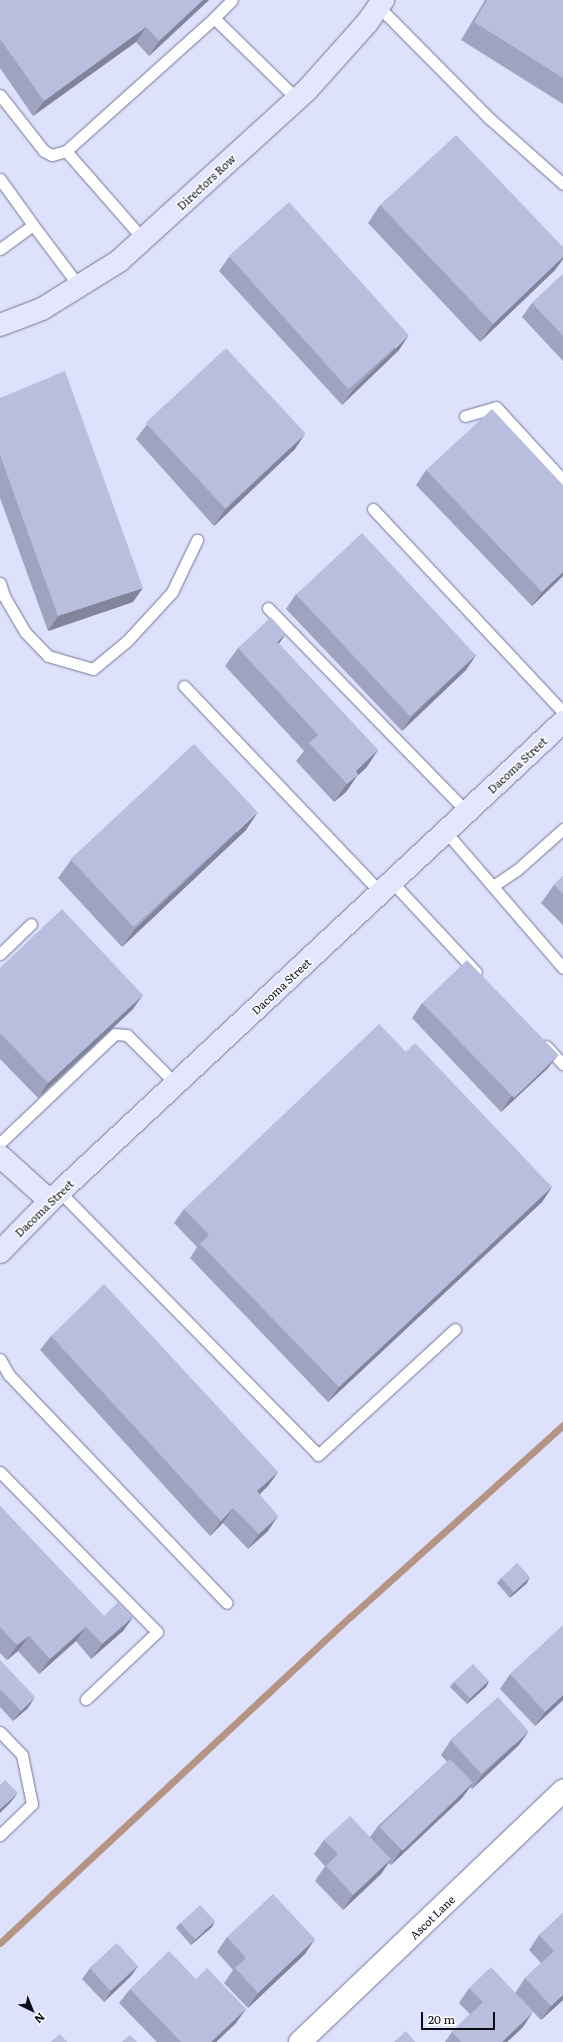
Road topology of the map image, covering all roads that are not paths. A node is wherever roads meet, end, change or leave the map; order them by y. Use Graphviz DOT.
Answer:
graph roads {
  1 [pos="232,0"];
  2 [pos="380,3"];
  3 [pos="214,18"];
  4 [pos="0,95"];
  5 [pos="297,99"];
  6 [pos="66,151"];
  7 [pos="0,179"];
  8 [pos="563,184"];
  9 [pos="33,225"];
  10 [pos="143,239"];
  11 [pos="0,249"];
  12 [pos="79,286"];
  13 [pos="0,325"];
  14 [pos="466,416"];
  15 [pos="563,480"];
  16 [pos="373,509"];
  17 [pos="197,540"];
  18 [pos="0,583"];
  19 [pos="268,608"];
  20 [pos="184,686"];
  21 [pos="563,712"];
  22 [pos="563,722"];
  23 [pos="467,812"];
  24 [pos="563,829"];
  25 [pos="446,832"];
  26 [pos="493,886"];
  27 [pos="386,887"];
  28 [pos="31,924"];
  29 [pos="0,954"];
  30 [pos="563,968"];
  31 [pos="483,979"];
  32 [pos="536,1035"];
  33 [pos="563,1064"];
  34 [pos="176,1084"];
  35 [pos="0,1143"];
  36 [pos="0,1156"];
  37 [pos="55,1197"];
  38 [pos="0,1252"];
  39 [pos="455,1329"];
  40 [pos="0,1359"];
  41 [pos="0,1472"];
  42 [pos="227,1603"];
  43 [pos="86,1699"];
  44 [pos="0,1732"];
  45 [pos="563,1791"];
  46 [pos="0,1835"];
  47 [pos="300,2042"];
  1 -- 3 [label="lane"];
  2 -- 5 [label="main road, Directors Row"];
  2 -- 8 [label="lane"];
  3 -- 5 [label="lane"];
  3 -- 6 [label="lane"];
  4 -- 6 [label="lane"];
  5 -- 10 [label="main road, Directors Row"];
  6 -- 10 [label="lane"];
  7 -- 9 [label="lane"];
  9 -- 11 [label="lane"];
  9 -- 12 [label="lane"];
  10 -- 12 [label="main road, Directors Row"];
  12 -- 13 [label="main road, Directors Row"];
  14 -- 15 [label="lane"];
  16 -- 21 [label="lane"];
  17 -- 18 [label="lane"];
  19 -- 23 [label="lane"];
  20 -- 27 [label="lane"];
  22 -- 23 [label="main road, Dacoma Street"];
  23 -- 25 [label="main road, Dacoma Street"];
  24 -- 26 [label="lane"];
  25 -- 26 [label="lane"];
  25 -- 27 [label="main road, Dacoma Street"];
  26 -- 30 [label="lane"];
  27 -- 31 [label="lane"];
  27 -- 34 [label="main road, Dacoma Street"];
  28 -- 29 [label="lane"];
  32 -- 33 [label="lane"];
  34 -- 35 [label="lane"];
  34 -- 37 [label="main road, Dacoma Street"];
  36 -- 37 [label="main road"];
  37 -- 38 [label="main road, Dacoma Street"];
  37 -- 39 [label="lane"];
  40 -- 42 [label="lane"];
  41 -- 43 [label="lane"];
  44 -- 46 [label="lane"];
  45 -- 47 [label="street, Ascot Lane"];
}
